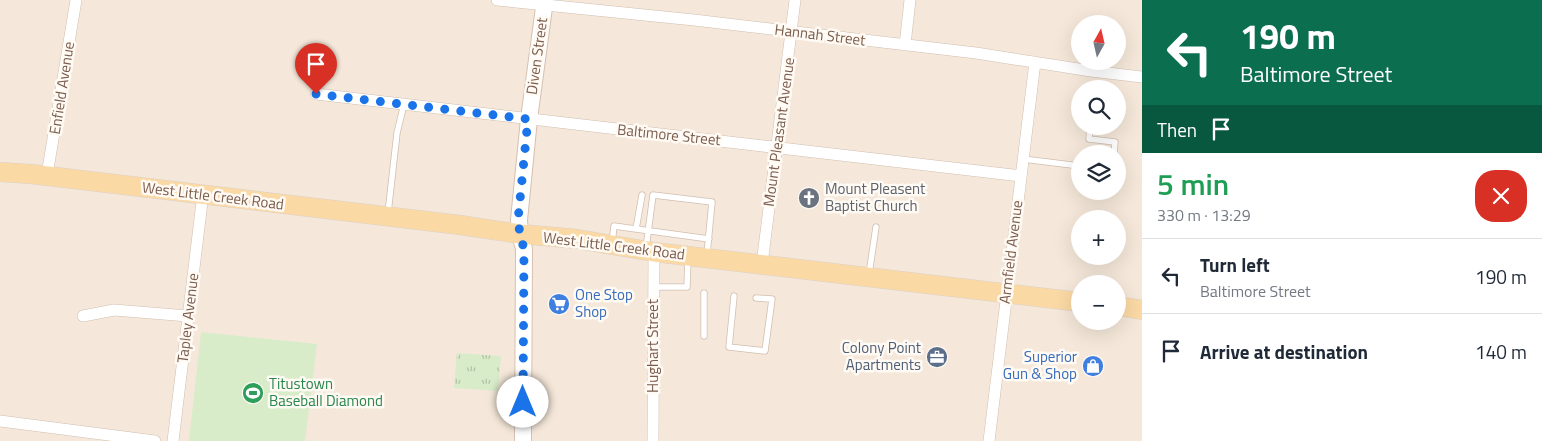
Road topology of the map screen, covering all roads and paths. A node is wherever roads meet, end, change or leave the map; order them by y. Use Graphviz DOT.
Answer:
graph roads {
  1 [pos="76,0"];
  2 [pos="497,0"];
  3 [pos="795,0"];
  4 [pos="910,0"];
  5 [pos="544,3"];
  6 [pos="792,32"];
  7 [pos="905,45"];
  8 [pos="1034,62"];
  9 [pos="1142,77"];
  10 [pos="316,94"];
  11 [pos="404,104"];
  12 [pos="528,119"];
  13 [pos="1089,135"];
  14 [pos="1115,145"];
  15 [pos="776,147"];
  16 [pos="1023,159"];
  17 [pos="1071,165"];
  18 [pos="0,172"];
  19 [pos="47,175"];
  20 [pos="1021,176"];
  21 [pos="203,194"];
  22 [pos="642,195"];
  23 [pos="387,217"];
  24 [pos="876,227"];
  25 [pos="636,230"];
  26 [pos="648,231"];
  27 [pos="520,234"];
  28 [pos="708,239"];
  29 [pos="611,245"];
  30 [pos="650,251"];
  31 [pos="698,257"];
  32 [pos="762,264"];
  33 [pos="869,277"];
  34 [pos="654,287"];
  35 [pos="704,293"];
  36 [pos="1006,293"];
  37 [pos="734,296"];
  38 [pos="756,298"];
  39 [pos="1071,301"];
  40 [pos="1126,307"];
  41 [pos="1142,310"];
  42 [pos="83,316"];
  43 [pos="188,316"];
  44 [pos="704,336"];
  45 [pos="0,422"];
  46 [pos="155,441"];
  47 [pos="173,441"];
  48 [pos="523,441"];
  49 [pos="653,441"];
  50 [pos="989,441"];
  1 -- 19 [label="street, Enfield Avenue"];
  2 -- 5 [label="street, Hannah Street"];
  3 -- 6 [label="street, Mount Pleasant Avenue"];
  4 -- 7 [label="street"];
  5 -- 6 [label="street, Hannah Street"];
  5 -- 12 [label="main road, Diven Street"];
  6 -- 7 [label="street, Hannah Street"];
  6 -- 15 [label="street, Mount Pleasant Avenue"];
  7 -- 8 [label="street, Hannah Street"];
  8 -- 9 [label="street, Hannah Street"];
  8 -- 16 [label="street, Armfield Avenue"];
  10 -- 11 [label="street, Baltimore Street"];
  11 -- 12 [label="street, Baltimore Street"];
  11 -- 23 [label="lane"];
  12 -- 15 [label="street, Baltimore Street"];
  12 -- 27 [label="main road, Diven Street"];
  13 -- 14 [label="lane"];
  15 -- 20 [label="street, Baltimore Street"];
  15 -- 32 [label="street, Mount Pleasant Avenue"];
  16 -- 17 [label="lane"];
  16 -- 20 [label="street, Armfield Avenue"];
  18 -- 19 [label="main road, West Little Creek Road"];
  19 -- 21 [label="main road, West Little Creek Road"];
  20 -- 36 [label="street, Armfield Avenue"];
  21 -- 23 [label="main road, West Little Creek Road"];
  21 -- 43 [label="street, Tapley Avenue"];
  22 -- 25 [label="lane"];
  23 -- 27 [label="main road, West Little Creek Road"];
  24 -- 33 [label="lane"];
  25 -- 26 [label="lane"];
  25 -- 29 [label="lane"];
  26 -- 28 [label="lane"];
  26 -- 28 [label="lane"];
  26 -- 30 [label="lane"];
  27 -- 29 [label="main road, West Little Creek Road"];
  27 -- 48 [label="main road, Diven Street"];
  28 -- 31 [label="lane"];
  29 -- 30 [label="main road, West Little Creek Road"];
  30 -- 31 [label="main road, West Little Creek Road"];
  30 -- 34 [label="street, Hughart Street"];
  31 -- 32 [label="main road, West Little Creek Road"];
  31 -- 34 [label="lane"];
  32 -- 33 [label="main road, West Little Creek Road"];
  33 -- 36 [label="main road, West Little Creek Road"];
  34 -- 49 [label="street, Hughart Street"];
  35 -- 44 [label="lane"];
  36 -- 39 [label="main road, West Little Creek Road"];
  36 -- 50 [label="street, Armfield Avenue"];
  37 -- 38 [label="lane"];
  40 -- 41 [label="main road"];
  42 -- 43 [label="street"];
  43 -- 47 [label="street, Tapley Avenue"];
  45 -- 46 [label="street"];
}
